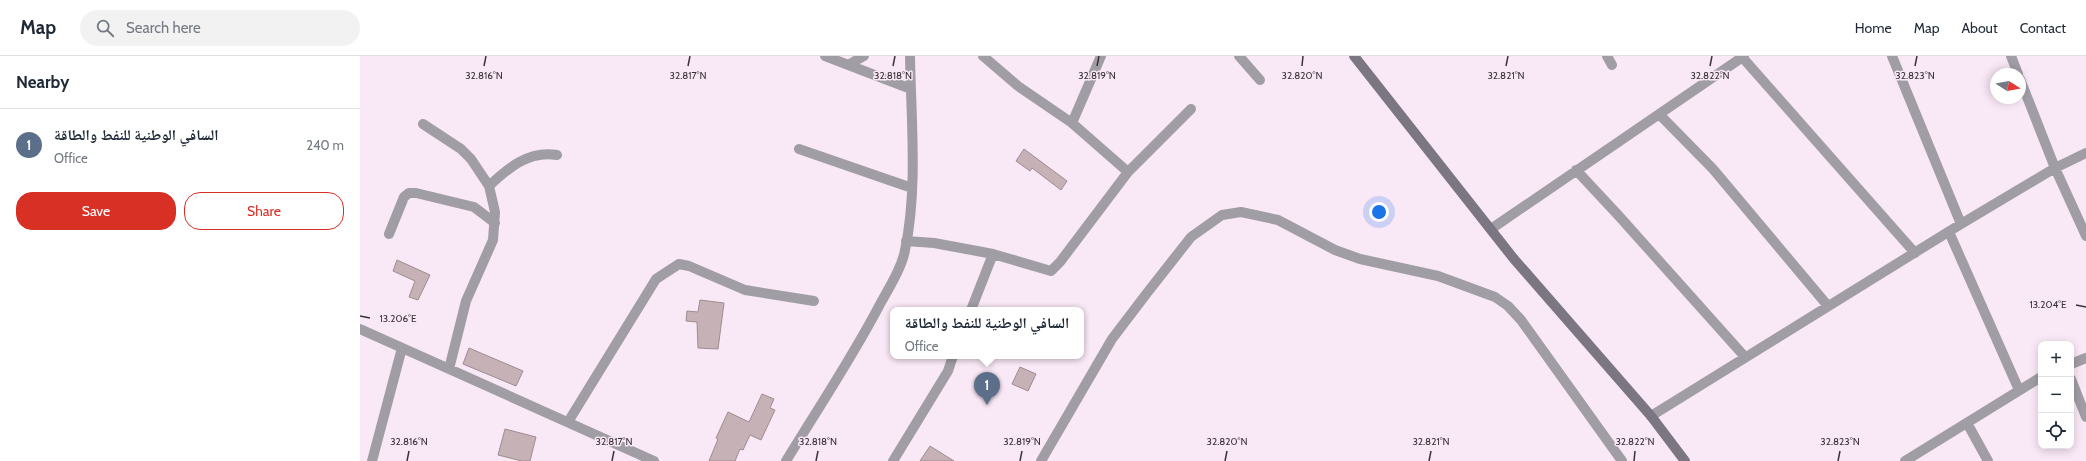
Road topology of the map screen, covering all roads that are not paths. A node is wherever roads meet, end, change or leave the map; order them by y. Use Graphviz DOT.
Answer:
graph roads {
  1 [pos="825,56"];
  2 [pos="864,56"];
  3 [pos="910,56"];
  4 [pos="984,56"];
  5 [pos="1101,56"];
  6 [pos="1239,56"];
  7 [pos="1354,56"];
  8 [pos="1892,56"];
  9 [pos="2011,56"];
  10 [pos="1743,57"];
  11 [pos="848,65"];
  12 [pos="2016,68"];
  13 [pos="1260,80"];
  14 [pos="911,89"];
  15 [pos="2026,94"];
  16 [pos="1192,109"];
  17 [pos="1659,114"];
  18 [pos="1072,123"];
  19 [pos="423,124"];
  20 [pos="799,149"];
  21 [pos="2086,153"];
  22 [pos="557,155"];
  23 [pos="2055,168"];
  24 [pos="1576,170"];
  25 [pos="1128,172"];
  26 [pos="489,186"];
  27 [pos="912,188"];
  28 [pos="495,223"];
  29 [pos="1962,224"];
  30 [pos="1491,229"];
  31 [pos="1949,232"];
  32 [pos="389,234"];
  33 [pos="2086,236"];
  34 [pos="906,242"];
  35 [pos="1915,253"];
  36 [pos="993,254"];
  37 [pos="814,301"];
  38 [pos="1828,306"];
  39 [pos="972,307"];
  40 [pos="360,329"];
  41 [pos="402,348"];
  42 [pos="1745,357"];
  43 [pos="2086,358"];
  44 [pos="952,359"];
  45 [pos="2074,363"];
  46 [pos="449,369"];
  47 [pos="2038,379"];
  48 [pos="2074,386"];
  49 [pos="2019,390"];
  50 [pos="1651,416"];
  51 [pos="2086,416"];
  52 [pos="568,422"];
  53 [pos="1967,423"];
  54 [pos="372,461"];
  55 [pos="654,461"];
  56 [pos="786,461"];
  57 [pos="893,461"];
  58 [pos="1041,461"];
  59 [pos="1622,461"];
  60 [pos="1685,461"];
  61 [pos="1906,461"];
  62 [pos="1988,461"];
  1 -- 11 [label="street"];
  2 -- 11 [label="street"];
  3 -- 14 [label="street"];
  4 -- 18 [label="street"];
  5 -- 18 [label="street"];
  6 -- 13 [label="street"];
  7 -- 30 [label="main road"];
  8 -- 29 [label="street"];
  9 -- 12 [label="street"];
  10 -- 17 [label="street"];
  10 -- 35 [label="street"];
  11 -- 14 [label="street"];
  14 -- 27 [label="street"];
  15 -- 23 [label="street"];
  16 -- 25 [label="street"];
  17 -- 24 [label="street"];
  17 -- 38 [label="street"];
  18 -- 25 [label="street"];
  19 -- 26 [label="street"];
  20 -- 27 [label="street"];
  21 -- 23 [label="street"];
  22 -- 26 [label="street"];
  23 -- 29 [label="street"];
  23 -- 33 [label="street"];
  24 -- 30 [label="street"];
  24 -- 42 [label="street"];
  25 -- 36 [label="street"];
  26 -- 28 [label="street"];
  27 -- 34 [label="street"];
  28 -- 32 [label="street"];
  28 -- 46 [label="street"];
  29 -- 31 [label="street"];
  30 -- 50 [label="main road"];
  31 -- 35 [label="street"];
  31 -- 49 [label="street"];
  34 -- 36 [label="street"];
  34 -- 56 [label="street"];
  35 -- 38 [label="street"];
  36 -- 39 [label="street"];
  37 -- 52 [label="street"];
  38 -- 42 [label="street"];
  40 -- 41 [label="street"];
  41 -- 46 [label="street"];
  41 -- 54 [label="street"];
  42 -- 50 [label="street"];
  43 -- 45 [label="street"];
  44 -- 57 [label="street"];
  46 -- 52 [label="street"];
  47 -- 49 [label="street"];
  48 -- 51 [label="street"];
  49 -- 53 [label="street"];
  50 -- 60 [label="main road"];
  52 -- 55 [label="street"];
  53 -- 61 [label="street"];
  53 -- 62 [label="street"];
  58 -- 59 [label="street"];
}
